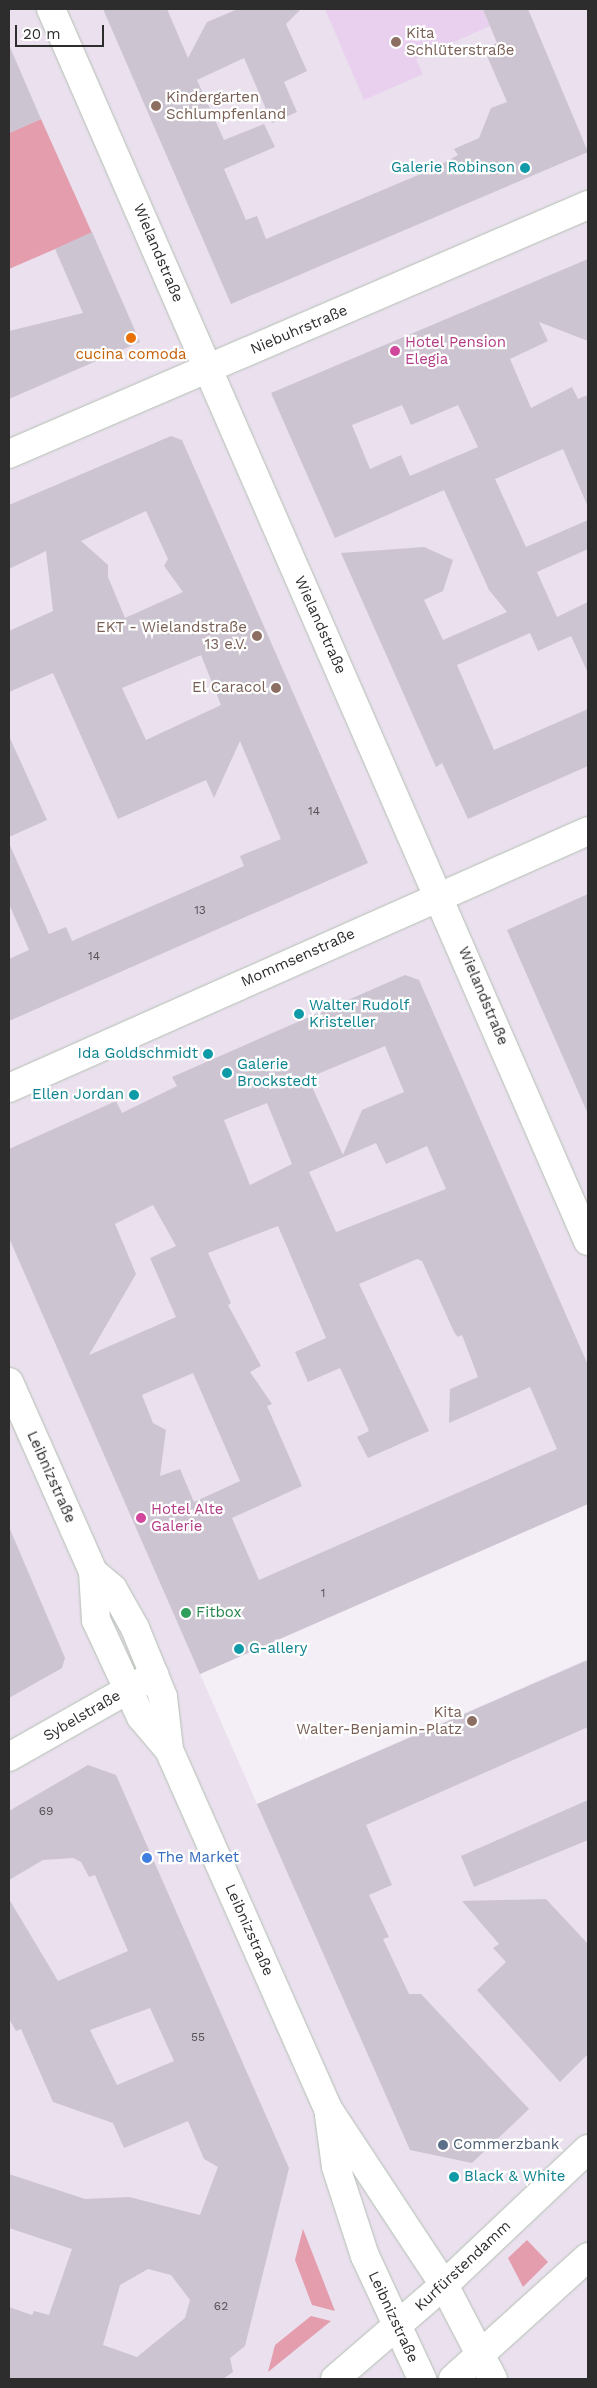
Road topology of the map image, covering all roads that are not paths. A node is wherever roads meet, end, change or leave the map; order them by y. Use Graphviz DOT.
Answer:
graph roads {
  1 [pos="51,9"];
  2 [pos="588,205"];
  3 [pos="207,370"];
  4 [pos="9,454"];
  5 [pos="588,831"];
  6 [pos="439,895"];
  7 [pos="9,1088"];
  8 [pos="588,1241"];
  9 [pos="9,1382"];
  10 [pos="93,1572"];
  11 [pos="154,1675"];
  12 [pos="127,1690"];
  13 [pos="169,1750"];
  14 [pos="9,1757"];
  15 [pos="328,2109"];
  16 [pos="588,2149"];
  17 [pos="588,2257"];
  18 [pos="444,2285"];
  19 [pos="397,2327"];
  20 [pos="487,2368"];
  21 [pos="335,2379"];
  22 [pos="422,2379"];
  23 [pos="454,2379"];
  1 -- 3 [label="street, Wielandstraße"];
  2 -- 3 [label="street, Niebuhrstraße"];
  3 -- 4 [label="street, Niebuhrstraße"];
  3 -- 6 [label="street, Wielandstraße"];
  5 -- 6 [label="street, Mommsenstraße"];
  6 -- 7 [label="street, Mommsenstraße"];
  6 -- 8 [label="street, Wielandstraße"];
  9 -- 10 [label="street, Leibnizstraße"];
  10 -- 11 [label="street, Leibnizstraße"];
  10 -- 12 [label="street, Leibnizstraße"];
  11 -- 12 [label="street, Sybelstraße"];
  11 -- 13 [label="street, Leibnizstraße"];
  12 -- 13 [label="street, Leibnizstraße"];
  12 -- 14 [label="street, Sybelstraße"];
  13 -- 15 [label="street, Leibnizstraße"];
  15 -- 18 [label="street, Leibnizstraße"];
  15 -- 19 [label="street, Leibnizstraße"];
  16 -- 18 [label="street, Kurfürstendamm"];
  17 -- 20 [label="street"];
  18 -- 19 [label="street, Kurfürstendamm"];
  18 -- 20 [label="street, Leibnizstraße"];
  19 -- 21 [label="street, Kurfürstendamm"];
  19 -- 22 [label="street, Leibnizstraße"];
  20 -- 23 [label="street"];
}
